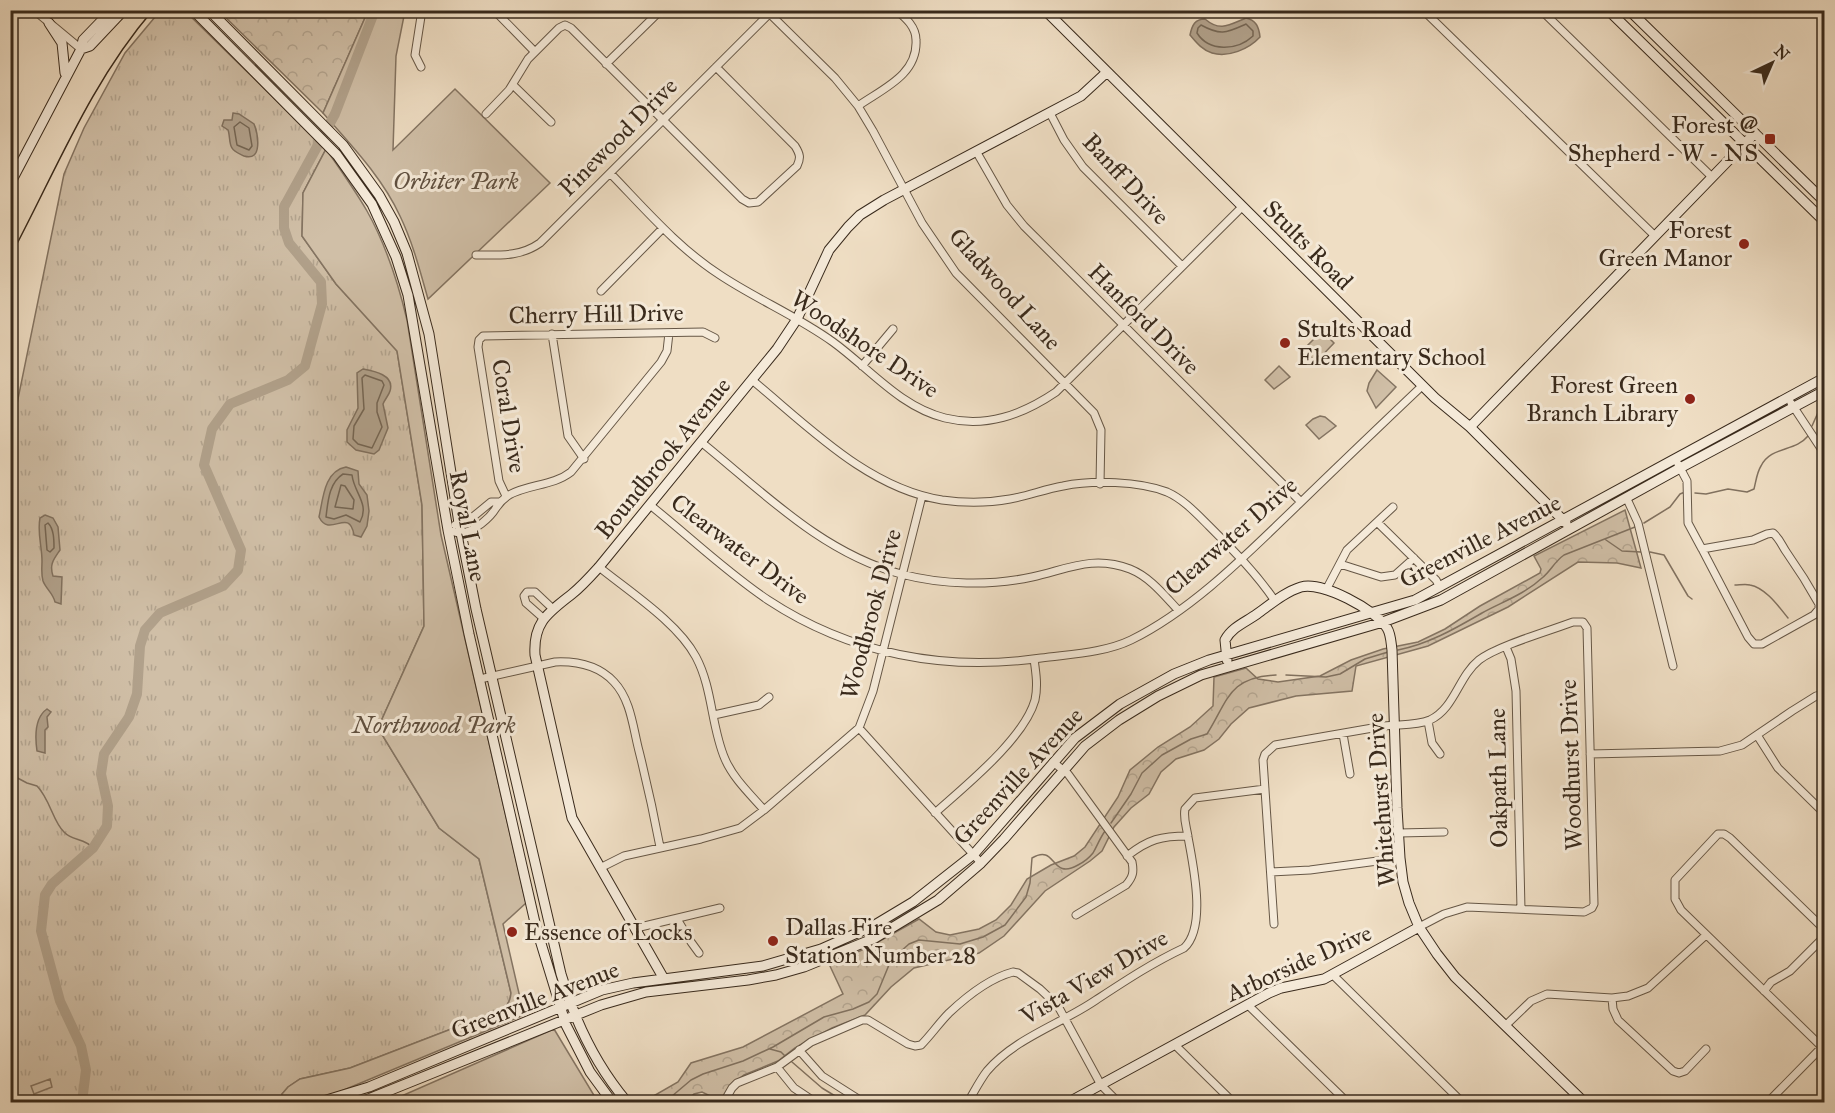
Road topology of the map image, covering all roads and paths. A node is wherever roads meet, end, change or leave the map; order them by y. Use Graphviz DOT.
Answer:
graph roads {
  1 [pos="34,10"];
  2 [pos="112,10"];
  3 [pos="124,10"];
  4 [pos="193,10"];
  5 [pos="209,10"];
  6 [pos="422,10"];
  7 [pos="494,10"];
  8 [pos="661,10"];
  9 [pos="896,10"];
  10 [pos="1045,10"];
  11 [pos="1423,10"];
  12 [pos="1541,10"];
  13 [pos="1608,10"];
  14 [pos="1629,10"];
  15 [pos="770,12"];
  16 [pos="49,23"];
  17 [pos="81,49"];
  18 [pos="535,52"];
  19 [pos="606,64"];
  20 [pos="421,67"];
  21 [pos="716,67"];
  22 [pos="1107,72"];
  23 [pos="65,76"];
  24 [pos="513,85"];
  25 [pos="1709,88"];
  26 [pos="1698,99"];
  27 [pos="858,106"];
  28 [pos="1050,113"];
  29 [pos="486,114"];
  30 [pos="663,120"];
  31 [pos="551,122"];
  32 [pos="1755,134"];
  33 [pos="1745,144"];
  34 [pos="976,151"];
  35 [pos="610,173"];
  36 [pos="1712,177"];
  37 [pos="10,184"];
  38 [pos="904,190"];
  39 [pos="1824,203"];
  40 [pos="1242,207"];
  41 [pos="1816,213"];
  42 [pos="1824,221"];
  43 [pos="663,228"];
  44 [pos="1655,236"];
  45 [pos="476,255"];
  46 [pos="1182,266"];
  47 [pos="412,267"];
  48 [pos="401,270"];
  49 [pos="601,291"];
  50 [pos="797,319"];
  51 [pos="1123,325"];
  52 [pos="893,329"];
  53 [pos="669,333"];
  54 [pos="552,334"];
  55 [pos="715,338"];
  56 [pos="479,340"];
  57 [pos="862,366"];
  58 [pos="1824,378"];
  59 [pos="752,380"];
  60 [pos="1065,383"];
  61 [pos="1422,386"];
  62 [pos="1824,391"];
  63 [pos="1788,398"];
  64 [pos="1795,408"];
  65 [pos="1470,427"];
  66 [pos="701,442"];
  67 [pos="1824,453"];
  68 [pos="584,459"];
  69 [pos="1678,464"];
  70 [pos="1100,484"];
  71 [pos="506,496"];
  72 [pos="922,496"];
  73 [pos="1627,498"];
  74 [pos="499,502"];
  75 [pos="1301,502"];
  76 [pos="650,505"];
  77 [pos="1393,507"];
  78 [pos="1563,520"];
  79 [pos="1377,522"];
  80 [pos="459,523"];
  81 [pos="1572,529"];
  82 [pos="448,530"];
  83 [pos="461,533"];
  84 [pos="1702,549"];
  85 [pos="1414,558"];
  86 [pos="1242,559"];
  87 [pos="1340,564"];
  88 [pos="599,567"];
  89 [pos="902,574"];
  90 [pos="1440,587"];
  91 [pos="1326,590"];
  92 [pos="1275,601"];
  93 [pos="553,609"];
  94 [pos="1178,610"];
  95 [pos="1372,613"];
  96 [pos="543,618"];
  97 [pos="1383,622"];
  98 [pos="1506,647"];
  99 [pos="883,652"];
  100 [pos="1034,659"];
  101 [pos="1227,661"];
  102 [pos="537,666"];
  103 [pos="1672,666"];
  104 [pos="491,676"];
  105 [pos="480,679"];
  106 [pos="1824,694"];
  107 [pos="769,697"];
  108 [pos="714,715"];
  109 [pos="1428,721"];
  110 [pos="1395,725"];
  111 [pos="859,728"];
  112 [pos="1342,734"];
  113 [pos="1757,735"];
  114 [pos="1440,754"];
  115 [pos="1590,754"];
  116 [pos="1053,762"];
  117 [pos="1063,770"];
  118 [pos="1350,774"];
  119 [pos="1265,789"];
  120 [pos="764,810"];
  121 [pos="935,813"];
  122 [pos="1824,813"];
  123 [pos="1444,832"];
  124 [pos="1399,833"];
  125 [pos="1188,836"];
  126 [pos="660,847"];
  127 [pos="974,854"];
  128 [pos="1127,856"];
  129 [pos="1400,858"];
  130 [pos="981,863"];
  131 [pos="600,868"];
  132 [pos="1271,872"];
  133 [pos="720,908"];
  134 [pos="1592,908"];
  135 [pos="1521,909"];
  136 [pos="1076,915"];
  137 [pos="677,919"];
  138 [pos="1274,924"];
  139 [pos="1419,927"];
  140 [pos="636,928"];
  141 [pos="1824,929"];
  142 [pos="856,934"];
  143 [pos="1706,935"];
  144 [pos="1824,937"];
  145 [pos="860,944"];
  146 [pos="699,953"];
  147 [pos="801,956"];
  148 [pos="804,967"];
  149 [pos="746,970"];
  150 [pos="1333,975"];
  151 [pos="664,979"];
  152 [pos="748,980"];
  153 [pos="667,989"];
  154 [pos="1764,991"];
  155 [pos="1612,998"];
  156 [pos="570,1003"];
  157 [pos="1248,1005"];
  158 [pos="559,1007"];
  159 [pos="574,1015"];
  160 [pos="1064,1019"];
  161 [pos="564,1020"];
  162 [pos="1505,1026"];
  163 [pos="1175,1045"];
  164 [pos="1823,1046"];
  165 [pos="1706,1048"];
  166 [pos="799,1050"];
  167 [pos="451,1053"];
  168 [pos="456,1065"];
  169 [pos="777,1067"];
  170 [pos="1101,1085"];
  171 [pos="1576,1100"];
  172 [pos="320,1102"];
  173 [pos="361,1102"];
  174 [pos="612,1102"];
  175 [pos="627,1102"];
  176 [pos="724,1102"];
  177 [pos="815,1102"];
  178 [pos="863,1102"];
  179 [pos="968,1102"];
  180 [pos="1069,1102"];
  181 [pos="1118,1102"];
  182 [pos="1233,1102"];
  183 [pos="1347,1102"];
  184 [pos="1462,1102"];
  185 [pos="1768,1102"];
  1 -- 16 [label="street"];
  2 -- 17 [label="main road"];
  3 -- 17 [label="main road"];
  4 -- 48 [label="main road, Royal Lane"];
  5 -- 47 [label="main road, Royal Lane"];
  6 -- 20 [label="street"];
  7 -- 18 [label="street"];
  8 -- 19 [label="street"];
  9 -- 27 [label="street"];
  10 -- 22 [label="main road, Stults Road"];
  11 -- 44 [label="street"];
  12 -- 36 [label="street"];
  13 -- 26 [label="main road"];
  14 -- 25 [label="main road"];
  15 -- 21 [label="street, Pinewood Drive"];
  15 -- 27 [label="street, Gladwood Lane"];
  16 -- 17 [label="street"];
  16 -- 23 [label="main road"];
  17 -- 23 [label="main road"];
  18 -- 19 [label="street"];
  18 -- 24 [label="street"];
  19 -- 30 [label="street"];
  21 -- 30 [label="street, Pinewood Drive"];
  21 -- 30 [label="street"];
  22 -- 28 [label="main road, Boundbrook Avenue"];
  22 -- 40 [label="main road, Stults Road"];
  23 -- 37 [label="main road"];
  24 -- 29 [label="street"];
  24 -- 31 [label="street"];
  25 -- 26 [label="main road"];
  25 -- 32 [label="main road"];
  26 -- 33 [label="main road"];
  27 -- 38 [label="street, Gladwood Lane"];
  28 -- 34 [label="main road, Boundbrook Avenue"];
  28 -- 46 [label="street, Banff Drive"];
  30 -- 35 [label="street, Pinewood Drive"];
  32 -- 33 [label="main road"];
  32 -- 39 [label="main road"];
  33 -- 36 [label="main road"];
  33 -- 41 [label="main road"];
  34 -- 38 [label="main road, Boundbrook Avenue"];
  34 -- 51 [label="street, Hanford Drive"];
  35 -- 43 [label="street, Woodshore Drive"];
  35 -- 45 [label="street, Pinewood Drive"];
  36 -- 44 [label="main road"];
  38 -- 50 [label="main road, Boundbrook Avenue"];
  38 -- 60 [label="street, Gladwood Lane"];
  39 -- 41 [label="main road"];
  40 -- 46 [label="street, Woodshore Drive"];
  40 -- 61 [label="main road, Stults Road"];
  41 -- 42 [label="main road"];
  43 -- 49 [label="street"];
  43 -- 50 [label="street, Woodshore Drive"];
  44 -- 65 [label="main road"];
  46 -- 51 [label="street, Woodshore Drive"];
  47 -- 48 [label="main road"];
  47 -- 80 [label="main road, Royal Lane"];
  48 -- 82 [label="main road, Royal Lane"];
  50 -- 57 [label="street, Woodshore Drive"];
  50 -- 59 [label="main road, Boundbrook Avenue"];
  51 -- 60 [label="street, Woodshore Drive"];
  51 -- 75 [label="street, Hanford Drive"];
  52 -- 57 [label="street"];
  53 -- 54 [label="street, Cherry Hill Drive"];
  53 -- 55 [label="street, Cherry Hill Drive"];
  53 -- 68 [label="street"];
  54 -- 56 [label="street, Cherry Hill Drive"];
  54 -- 68 [label="street"];
  56 -- 71 [label="street, Coral Drive"];
  57 -- 60 [label="street, Woodshore Drive"];
  58 -- 63 [label="main road, Greenville Avenue"];
  59 -- 66 [label="main road, Boundbrook Avenue"];
  59 -- 72 [label="street"];
  60 -- 70 [label="street, Gladwood Lane"];
  61 -- 65 [label="main road, Stults Road"];
  61 -- 75 [label="street, Clearwater Drive"];
  62 -- 64 [label="main road, Greenville Avenue"];
  63 -- 64 [label="street"];
  63 -- 69 [label="main road, Greenville Avenue"];
  64 -- 67 [label="street"];
  64 -- 69 [label="main road, Greenville Avenue"];
  65 -- 78 [label="main road, Stults Road"];
  66 -- 76 [label="main road, Boundbrook Avenue"];
  66 -- 89 [label="street"];
  68 -- 71 [label="street"];
  69 -- 73 [label="main road, Greenville Avenue"];
  69 -- 78 [label="main road, Greenville Avenue"];
  69 -- 84 [label="street"];
  70 -- 72 [label="street"];
  70 -- 86 [label="street"];
  71 -- 74 [label="street"];
  72 -- 89 [label="street, Woodbrook Drive"];
  73 -- 81 [label="main road, Greenville Avenue"];
  73 -- 103 [label="street"];
  74 -- 80 [label="street"];
  74 -- 83 [label="street"];
  75 -- 86 [label="street, Clearwater Drive"];
  76 -- 88 [label="main road, Boundbrook Avenue"];
  76 -- 99 [label="street, Clearwater Drive"];
  77 -- 79 [label="street"];
  78 -- 81 [label="main road, Stults Road"];
  78 -- 90 [label="main road, Greenville Avenue"];
  79 -- 85 [label="street"];
  79 -- 87 [label="street"];
  80 -- 82 [label="street"];
  80 -- 83 [label="main road, Royal Lane"];
  81 -- 97 [label="main road, Greenville Avenue"];
  82 -- 83 [label="street"];
  82 -- 105 [label="main road, Royal Lane"];
  83 -- 104 [label="main road, Royal Lane"];
  84 -- 84 [label="street"];
  85 -- 87 [label="street"];
  85 -- 90 [label="street"];
  86 -- 92 [label="street"];
  86 -- 94 [label="street, Clearwater Drive"];
  87 -- 91 [label="street"];
  88 -- 93 [label="main road, Boundbrook Avenue"];
  88 -- 108 [label="street"];
  89 -- 94 [label="street"];
  89 -- 99 [label="street, Woodbrook Drive"];
  90 -- 95 [label="main road, Greenville Avenue"];
  91 -- 92 [label="main road"];
  91 -- 95 [label="main road"];
  92 -- 101 [label="main road"];
  93 -- 96 [label="main road, Boundbrook Avenue"];
  93 -- 96 [label="street"];
  94 -- 100 [label="street, Clearwater Drive"];
  95 -- 97 [label="main road"];
  95 -- 101 [label="main road, Greenville Avenue"];
  96 -- 102 [label="main road"];
  97 -- 101 [label="main road, Greenville Avenue"];
  97 -- 110 [label="main road, Whitehurst Drive"];
  98 -- 109 [label="street"];
  98 -- 115 [label="street, Woodhurst Drive"];
  98 -- 135 [label="street, Oakpath Lane"];
  99 -- 100 [label="street, Clearwater Drive"];
  99 -- 111 [label="street, Woodbrook Drive"];
  100 -- 121 [label="street"];
  101 -- 116 [label="main road, Greenville Avenue"];
  101 -- 117 [label="main road, Greenville Avenue"];
  102 -- 104 [label="street"];
  102 -- 126 [label="street"];
  102 -- 131 [label="main road"];
  104 -- 105 [label="street"];
  104 -- 156 [label="main road, Royal Lane"];
  105 -- 158 [label="main road, Royal Lane"];
  106 -- 113 [label="street"];
  107 -- 108 [label="street"];
  108 -- 120 [label="street"];
  109 -- 110 [label="street"];
  109 -- 114 [label="street"];
  110 -- 112 [label="street"];
  110 -- 124 [label="main road, Whitehurst Drive"];
  111 -- 120 [label="street, Woodbrook Drive"];
  111 -- 121 [label="street"];
  112 -- 118 [label="street"];
  112 -- 119 [label="street"];
  113 -- 115 [label="street"];
  113 -- 122 [label="street"];
  115 -- 134 [label="street, Woodhurst Drive"];
  116 -- 117 [label="street"];
  116 -- 127 [label="main road, Greenville Avenue"];
  117 -- 128 [label="street"];
  117 -- 130 [label="main road, Greenville Avenue"];
  119 -- 125 [label="street, Vista View Drive"];
  119 -- 132 [label="street"];
  120 -- 126 [label="street, Woodbrook Drive"];
  121 -- 127 [label="street"];
  123 -- 124 [label="street"];
  124 -- 129 [label="main road, Whitehurst Drive"];
  125 -- 128 [label="street"];
  125 -- 160 [label="street, Vista View Drive"];
  126 -- 131 [label="street, Woodbrook Drive"];
  127 -- 130 [label="street"];
  127 -- 142 [label="main road, Greenville Avenue"];
  128 -- 136 [label="street"];
  129 -- 132 [label="street"];
  129 -- 139 [label="main road, Whitehurst Drive"];
  130 -- 145 [label="main road, Greenville Avenue"];
  131 -- 140 [label="main road"];
  132 -- 138 [label="street"];
  133 -- 137 [label="street"];
  134 -- 135 [label="street, Arborside Drive"];
  135 -- 139 [label="street, Arborside Drive"];
  137 -- 140 [label="street"];
  137 -- 146 [label="street"];
  139 -- 150 [label="main road, Arborside Drive"];
  139 -- 162 [label="main road, Whitehurst Drive"];
  140 -- 151 [label="main road"];
  141 -- 143 [label="street"];
  142 -- 145 [label="main road"];
  142 -- 147 [label="main road, Greenville Avenue"];
  143 -- 154 [label="street"];
  143 -- 155 [label="street"];
  144 -- 154 [label="street"];
  145 -- 148 [label="main road, Greenville Avenue"];
  147 -- 148 [label="main road"];
  147 -- 149 [label="main road, Greenville Avenue"];
  148 -- 152 [label="main road, Greenville Avenue"];
  149 -- 151 [label="main road, Greenville Avenue"];
  149 -- 152 [label="main road"];
  150 -- 157 [label="main road, Arborside Drive"];
  150 -- 184 [label="street"];
  151 -- 153 [label="street"];
  151 -- 156 [label="main road, Greenville Avenue"];
  152 -- 153 [label="main road, Greenville Avenue"];
  153 -- 159 [label="main road, Greenville Avenue"];
  154 -- 164 [label="street"];
  155 -- 162 [label="street"];
  155 -- 165 [label="street"];
  156 -- 158 [label="main road, Greenville Avenue"];
  156 -- 159 [label="main road, Royal Lane"];
  157 -- 163 [label="main road, Arborside Drive"];
  157 -- 183 [label="street"];
  158 -- 161 [label="main road, Royal Lane"];
  158 -- 167 [label="main road, Greenville Avenue"];
  159 -- 161 [label="main road, Greenville Avenue"];
  159 -- 175 [label="main road, Royal Lane"];
  160 -- 166 [label="street"];
  160 -- 170 [label="street"];
  160 -- 179 [label="street, Vista View Drive"];
  161 -- 168 [label="main road, Greenville Avenue"];
  161 -- 174 [label="main road, Royal Lane"];
  162 -- 171 [label="main road, Whitehurst Drive"];
  163 -- 170 [label="main road, Arborside Drive"];
  163 -- 182 [label="street"];
  164 -- 185 [label="street"];
  166 -- 169 [label="street"];
  166 -- 178 [label="street"];
  167 -- 168 [label="main road"];
  167 -- 172 [label="main road, Greenville Avenue"];
  168 -- 173 [label="main road, Greenville Avenue"];
  169 -- 176 [label="street"];
  169 -- 177 [label="street"];
  170 -- 180 [label="main road, Arborside Drive"];
  170 -- 181 [label="street"];
}
